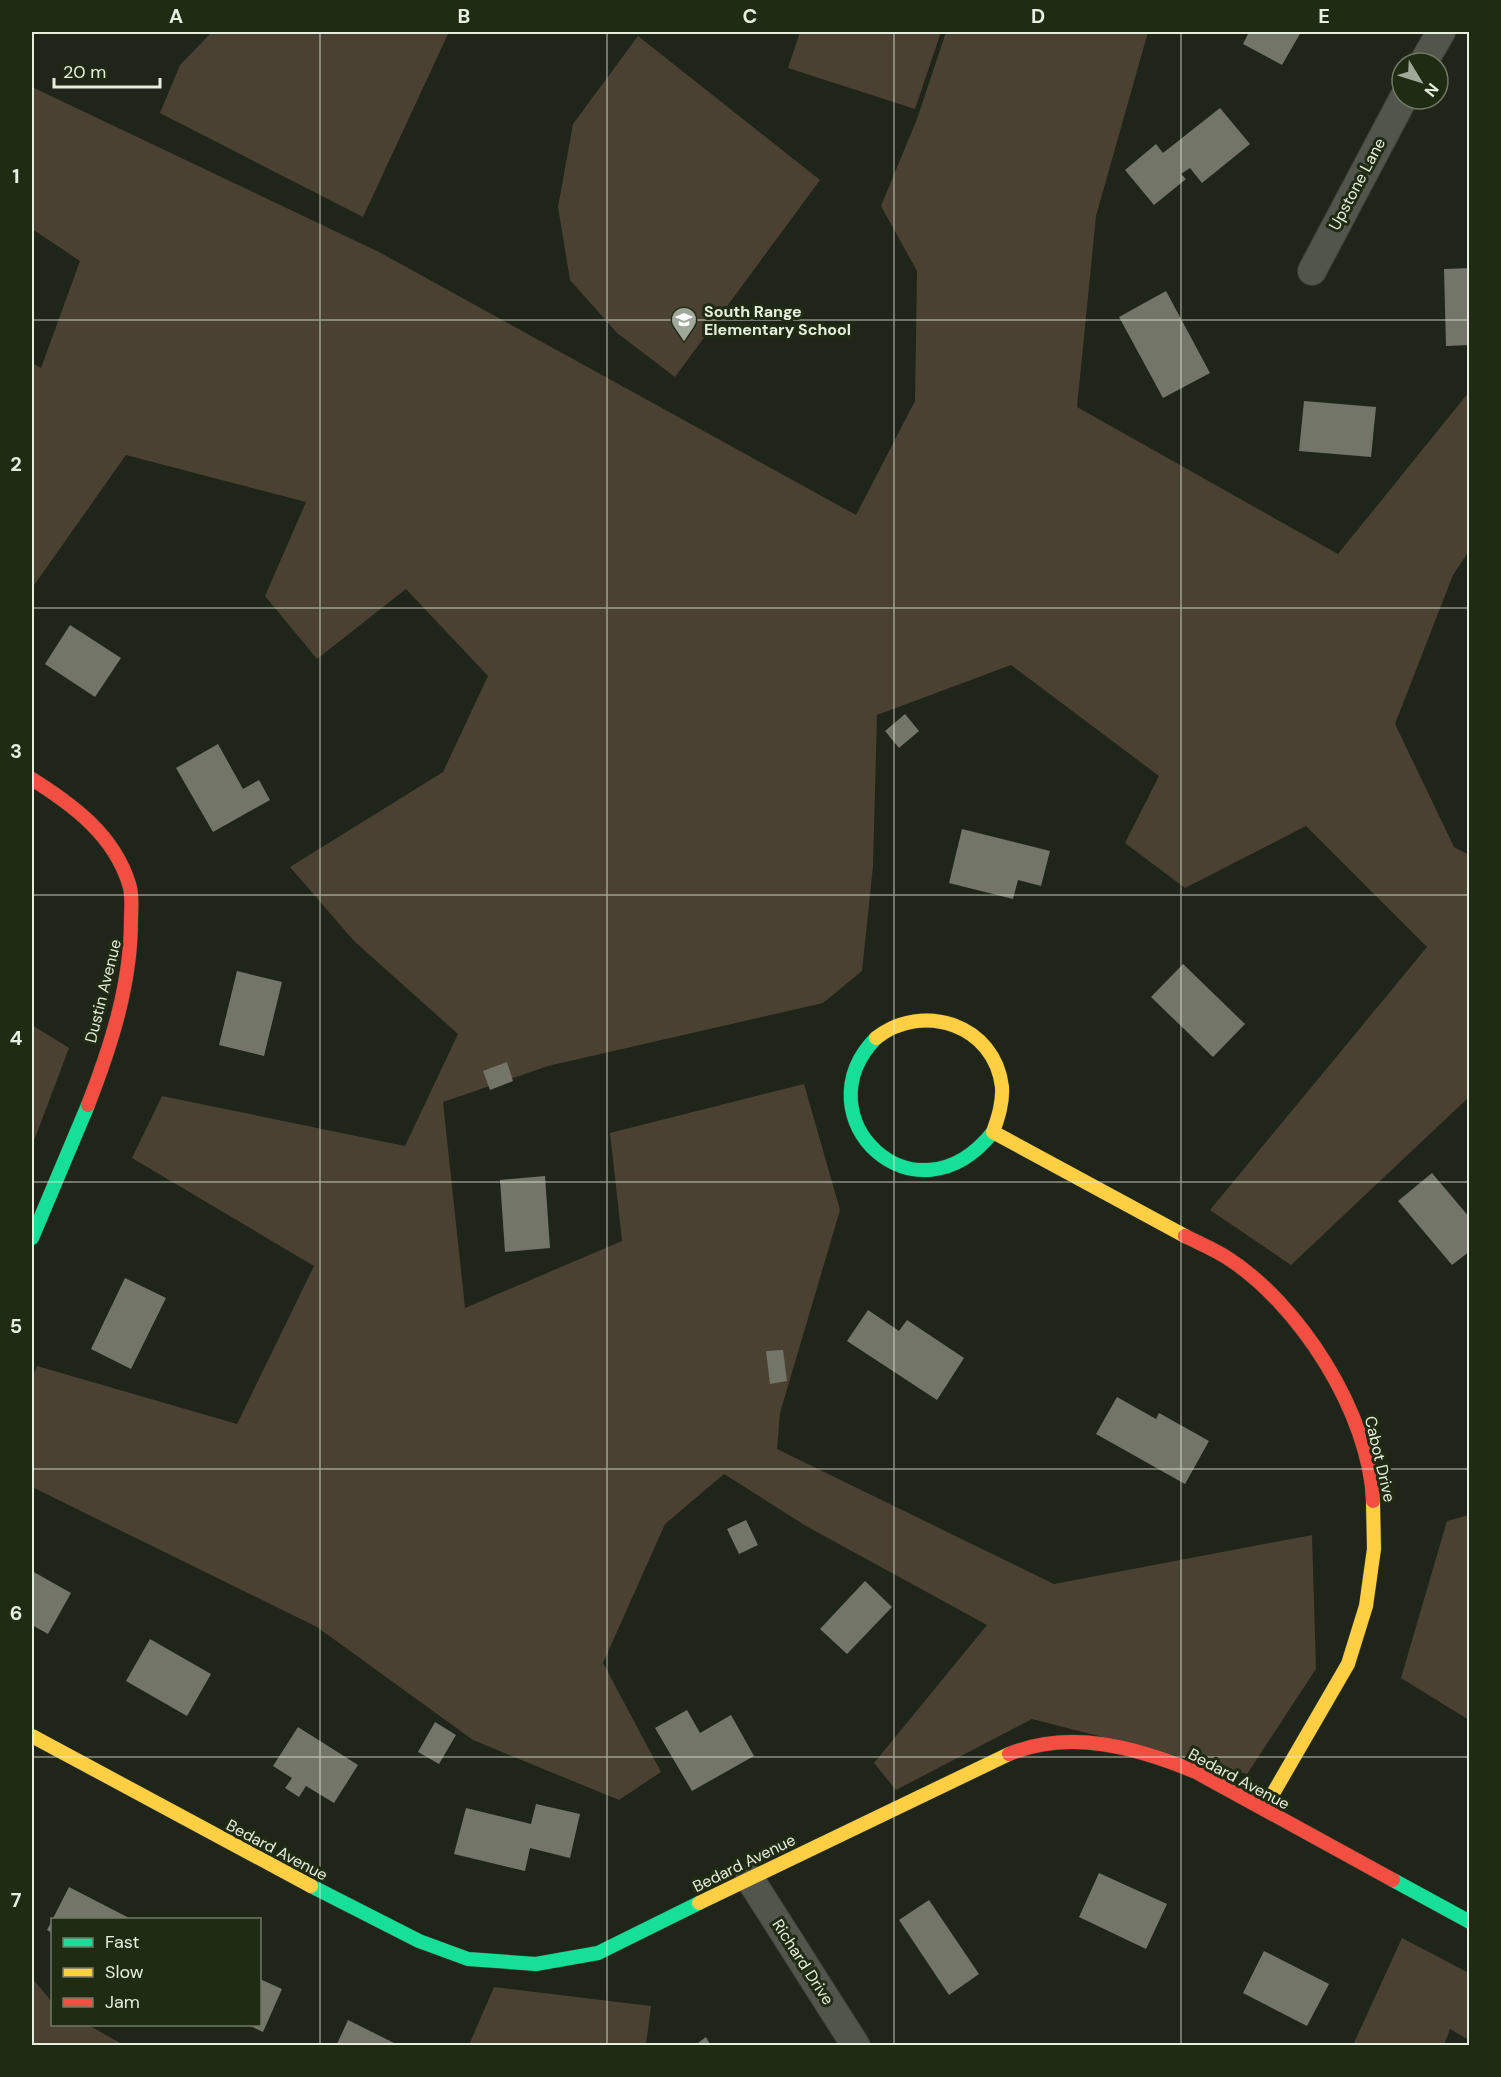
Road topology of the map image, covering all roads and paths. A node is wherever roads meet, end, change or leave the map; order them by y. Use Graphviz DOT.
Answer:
graph roads {
  1 [pos="1441,32"];
  2 [pos="1431,51"];
  3 [pos="1397,111"];
  4 [pos="1312,271"];
  5 [pos="32,780"];
  6 [pos="993,1132"];
  7 [pos="32,1238"];
  8 [pos="32,1736"];
  9 [pos="1264,1809"];
  10 [pos="750,1879"];
  11 [pos="1470,1922"];
  12 [pos="856,2046"];
  1 -- 2 [label="street"];
  3 -- 4 [label="street, Upstone Lane"];
  5 -- 7 [label="street, Dustin Avenue"];
  6 -- 6 [label="street"];
  6 -- 9 [label="street, Cabot Drive"];
  8 -- 10 [label="street, Bedard Avenue"];
  9 -- 10 [label="street, Bedard Avenue"];
  9 -- 11 [label="street, Bedard Avenue"];
  10 -- 12 [label="street, Richard Drive"];
}
